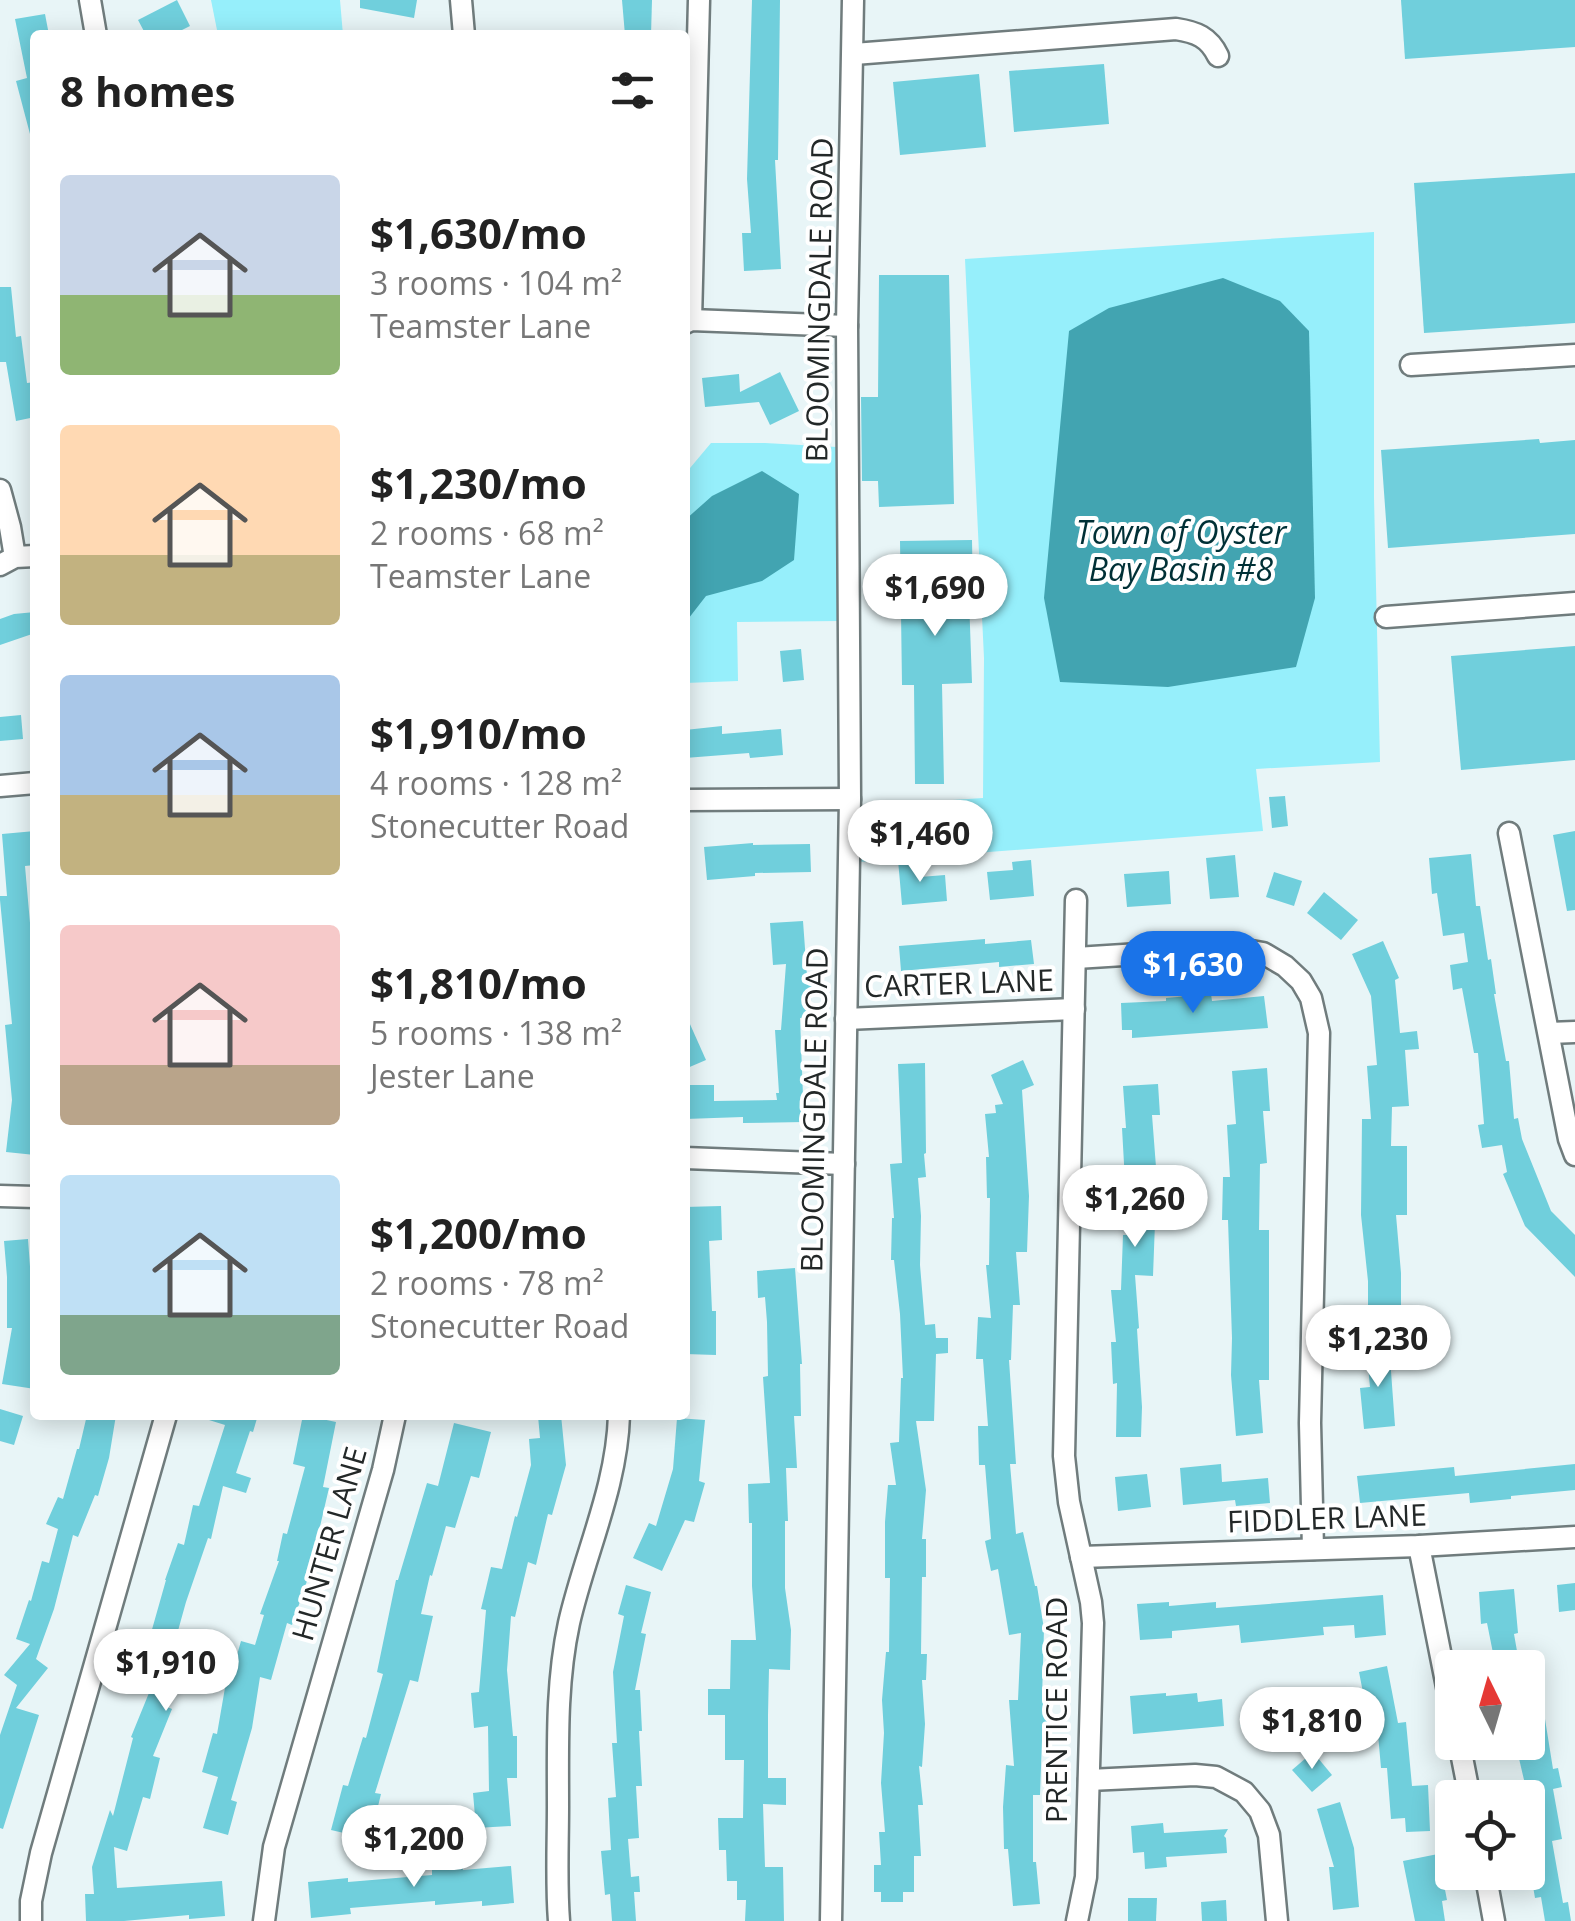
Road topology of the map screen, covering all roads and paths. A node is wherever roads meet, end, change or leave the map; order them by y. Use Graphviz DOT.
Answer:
graph roads {
  1 [pos="90,0"];
  2 [pos="461,0"];
  3 [pos="699,0"];
  4 [pos="853,0"];
  5 [pos="95,30"];
  6 [pos="464,30"];
  7 [pos="854,54"];
  8 [pos="1218,56"];
  9 [pos="690,263"];
  10 [pos="690,322"];
  11 [pos="847,326"];
  12 [pos="1575,354"];
  13 [pos="1411,365"];
  14 [pos="0,490"];
  15 [pos="17,559"];
  16 [pos="1575,603"];
  17 [pos="1386,618"];
  18 [pos="30,783"];
  19 [pos="0,786"];
  20 [pos="850,799"];
  21 [pos="690,800"];
  22 [pos="1508,833"];
  23 [pos="1076,900"];
  24 [pos="1076,958"];
  25 [pos="1074,1009"];
  26 [pos="846,1018"];
  27 [pos="1575,1032"];
  28 [pos="1549,1033"];
  29 [pos="1575,1155"];
  30 [pos="690,1158"];
  31 [pos="844,1164"];
  32 [pos="0,1196"];
  33 [pos="30,1197"];
  34 [pos="165,1420"];
  35 [pos="394,1420"];
  36 [pos="619,1420"];
  37 [pos="1575,1537"];
  38 [pos="1419,1546"];
  39 [pos="1313,1549"];
  40 [pos="1081,1557"];
  41 [pos="1440,1650"];
  42 [pos="1089,1780"];
  43 [pos="1488,1890"];
  44 [pos="31,1921"];
  45 [pos="264,1921"];
  46 [pos="559,1921"];
  47 [pos="831,1921"];
  48 [pos="1077,1921"];
  49 [pos="1277,1921"];
  50 [pos="1494,1921"];
  1 -- 5 [label="street"];
  2 -- 6 [label="street"];
  3 -- 9 [label="street"];
  4 -- 7 [label="street, BLOOMINGDALE ROAD"];
  7 -- 8 [label="street"];
  7 -- 11 [label="street, BLOOMINGDALE ROAD"];
  10 -- 11 [label="street"];
  11 -- 20 [label="street, BLOOMINGDALE ROAD"];
  12 -- 13 [label="street"];
  14 -- 15 [label="street"];
  16 -- 17 [label="street"];
  18 -- 19 [label="street"];
  20 -- 21 [label="street"];
  20 -- 26 [label="street, BLOOMINGDALE ROAD"];
  22 -- 28 [label="street"];
  23 -- 24 [label="street, PRENTICE ROAD"];
  24 -- 25 [label="street, PRENTICE ROAD"];
  24 -- 39 [label="street"];
  25 -- 26 [label="street, CARTER LANE"];
  25 -- 40 [label="street, PRENTICE ROAD"];
  26 -- 31 [label="street, BLOOMINGDALE ROAD"];
  27 -- 28 [label="street"];
  28 -- 29 [label="street"];
  30 -- 31 [label="street"];
  31 -- 47 [label="street, BLOOMINGDALE ROAD"];
  32 -- 33 [label="street"];
  34 -- 44 [label="street"];
  35 -- 45 [label="street, HUNTER LANE"];
  36 -- 46 [label="street"];
  37 -- 38 [label="street, FIDDLER LANE"];
  38 -- 39 [label="street, FIDDLER LANE"];
  38 -- 41 [label="street"];
  39 -- 40 [label="street, FIDDLER LANE"];
  40 -- 42 [label="street, PRENTICE ROAD"];
  42 -- 48 [label="street, PRENTICE ROAD"];
  42 -- 49 [label="street"];
  43 -- 50 [label="street"];
}
